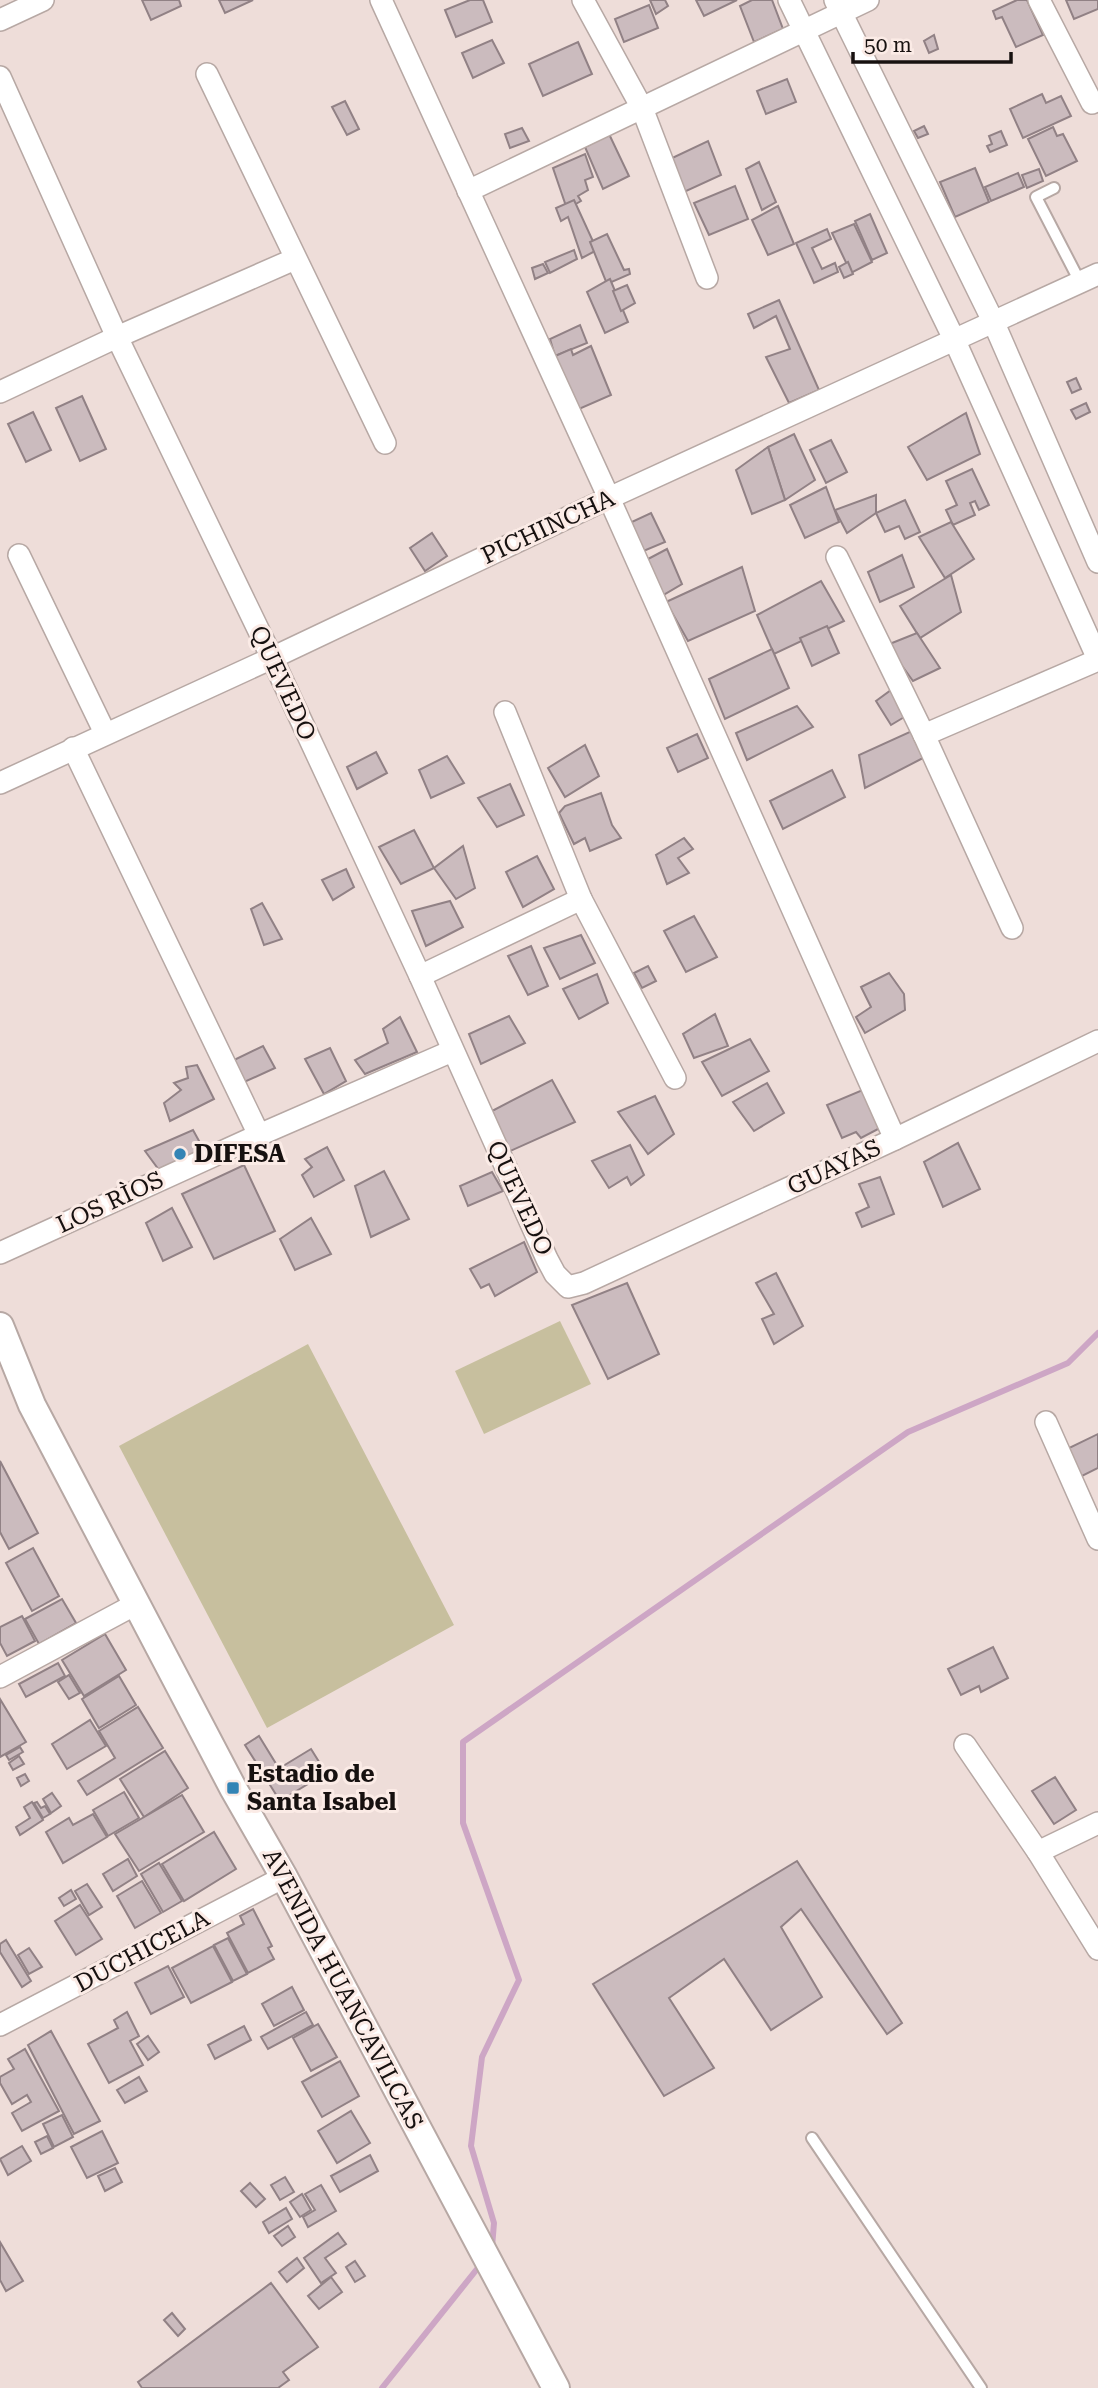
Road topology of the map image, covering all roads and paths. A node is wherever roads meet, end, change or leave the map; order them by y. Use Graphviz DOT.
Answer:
graph roads {
  1 [pos="43,0"];
  2 [pos="380,0"];
  3 [pos="583,0"];
  4 [pos="789,0"];
  5 [pos="868,0"];
  6 [pos="1039,0"];
  7 [pos="838,6"];
  8 [pos="0,20"];
  9 [pos="803,30"];
  10 [pos="207,74"];
  11 [pos="0,77"];
  12 [pos="1092,103"];
  13 [pos="642,108"];
  14 [pos="1055,188"];
  15 [pos="468,191"];
  16 [pos="295,259"];
  17 [pos="708,278"];
  18 [pos="1089,278"];
  19 [pos="993,321"];
  20 [pos="117,337"];
  21 [pos="954,339"];
  22 [pos="0,392"];
  23 [pos="384,443"];
  24 [pos="608,498"];
  25 [pos="19,555"];
  26 [pos="837,557"];
  27 [pos="1098,562"];
  28 [pos="272,658"];
  29 [pos="1098,660"];
  30 [pos="505,712"];
  31 [pos="106,733"];
  32 [pos="924,735"];
  33 [pos="73,748"];
  34 [pos="0,783"];
  35 [pos="581,899"];
  36 [pos="1012,928"];
  37 [pos="420,976"];
  38 [pos="1098,1041"];
  39 [pos="452,1051"];
  40 [pos="675,1078"];
  41 [pos="259,1135"];
  42 [pos="895,1139"];
  43 [pos="0,1253"];
  44 [pos="568,1287"];
  45 [pos="0,1326"];
  46 [pos="1046,1422"];
  47 [pos="1098,1539"];
  48 [pos="136,1604"];
  49 [pos="0,1676"];
  50 [pos="965,1745"];
  51 [pos="1098,1823"];
  52 [pos="1038,1852"];
  53 [pos="284,1877"];
  54 [pos="1098,1949"];
  55 [pos="0,2025"];
  56 [pos="812,2138"];
  57 [pos="556,2388"];
  58 [pos="981,2388"];
  1 -- 8 [label="street"];
  2 -- 15 [label="street"];
  3 -- 13 [label="street"];
  4 -- 9 [label="street"];
  5 -- 7 [label="street"];
  6 -- 12 [label="street"];
  7 -- 9 [label="street"];
  7 -- 19 [label="street"];
  9 -- 13 [label="street"];
  9 -- 21 [label="street"];
  10 -- 16 [label="street"];
  11 -- 20 [label="street, QUEVEDO"];
  13 -- 15 [label="street"];
  13 -- 17 [label="street"];
  14 -- 18 [label="lane"];
  15 -- 24 [label="street"];
  16 -- 20 [label="street"];
  16 -- 23 [label="street"];
  18 -- 19 [label="street, PICHINCHA"];
  19 -- 21 [label="street, PICHINCHA"];
  19 -- 27 [label="street"];
  20 -- 22 [label="street"];
  20 -- 28 [label="street, QUEVEDO"];
  21 -- 24 [label="street, PICHINCHA"];
  21 -- 29 [label="street"];
  24 -- 28 [label="street, PICHINCHA"];
  24 -- 42 [label="street"];
  25 -- 31 [label="street"];
  26 -- 32 [label="street"];
  28 -- 31 [label="street, PICHINCHA"];
  28 -- 37 [label="street, QUEVEDO"];
  29 -- 32 [label="street"];
  30 -- 35 [label="street"];
  31 -- 33 [label="street, PICHINCHA"];
  32 -- 36 [label="street"];
  33 -- 34 [label="street, PICHINCHA"];
  33 -- 41 [label="street"];
  35 -- 37 [label="street"];
  35 -- 40 [label="street"];
  37 -- 39 [label="street, QUEVEDO"];
  38 -- 42 [label="street, GUAYAS"];
  39 -- 41 [label="street, LOS RÌOS"];
  39 -- 44 [label="street, QUEVEDO"];
  41 -- 43 [label="street, LOS RÌOS"];
  42 -- 44 [label="street, GUAYAS"];
  45 -- 48 [label="street, AVENIDA HUANCAVILCAS"];
  46 -- 47 [label="street"];
  48 -- 49 [label="street"];
  48 -- 53 [label="street, AVENIDA HUANCAVILCAS"];
  50 -- 52 [label="street"];
  51 -- 52 [label="street"];
  52 -- 54 [label="street"];
  53 -- 55 [label="street, DUCHICELA"];
  53 -- 57 [label="street, AVENIDA HUANCAVILCAS"];
  56 -- 58 [label="lane"];
}
